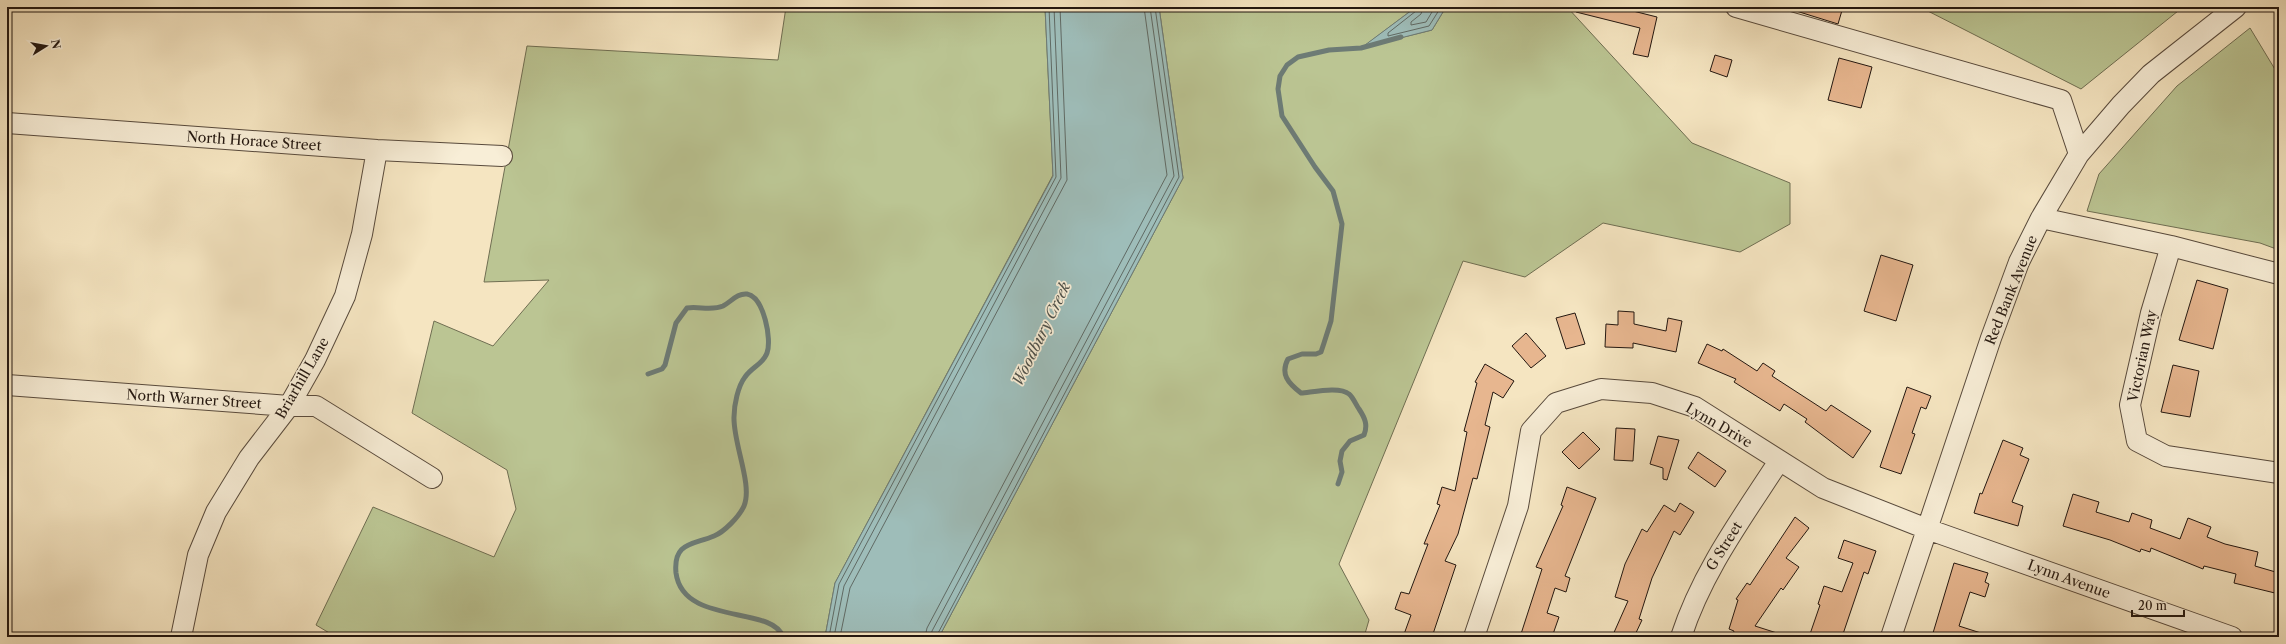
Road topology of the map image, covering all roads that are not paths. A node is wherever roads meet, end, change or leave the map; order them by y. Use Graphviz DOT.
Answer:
graph roads {
  1 [pos="1736,7"];
  2 [pos="2236,7"];
  3 [pos="7,123"];
  4 [pos="377,150"];
  5 [pos="2079,154"];
  6 [pos="502,156"];
  7 [pos="2041,218"];
  8 [pos="2172,246"];
  9 [pos="2279,274"];
  10 [pos="7,385"];
  11 [pos="289,406"];
  12 [pos="1779,461"];
  13 [pos="2279,473"];
  14 [pos="432,478"];
  15 [pos="1927,529"];
  16 [pos="181,637"];
  17 [pos="1474,637"];
  18 [pos="1681,637"];
  19 [pos="1891,637"];
  20 [pos="2232,637"];
  1 -- 5 [label="street"];
  2 -- 5 [label="street, Red Bank Avenue"];
  3 -- 4 [label="street, North Horace Street"];
  4 -- 6 [label="street, North Horace Street"];
  4 -- 11 [label="street, Briarhill Lane"];
  5 -- 7 [label="street, Red Bank Avenue"];
  7 -- 8 [label="street"];
  7 -- 15 [label="street, Red Bank Avenue"];
  8 -- 9 [label="street"];
  8 -- 13 [label="street, Victorian Way"];
  10 -- 11 [label="street, North Warner Street"];
  11 -- 14 [label="street, North Warner Street"];
  11 -- 16 [label="street, Briarhill Lane"];
  12 -- 15 [label="street, Lynn Drive"];
  12 -- 17 [label="street, Lynn Drive"];
  12 -- 18 [label="street, G Street"];
  15 -- 19 [label="street, Red Bank Avenue"];
  15 -- 20 [label="street, Lynn Avenue"];
}
